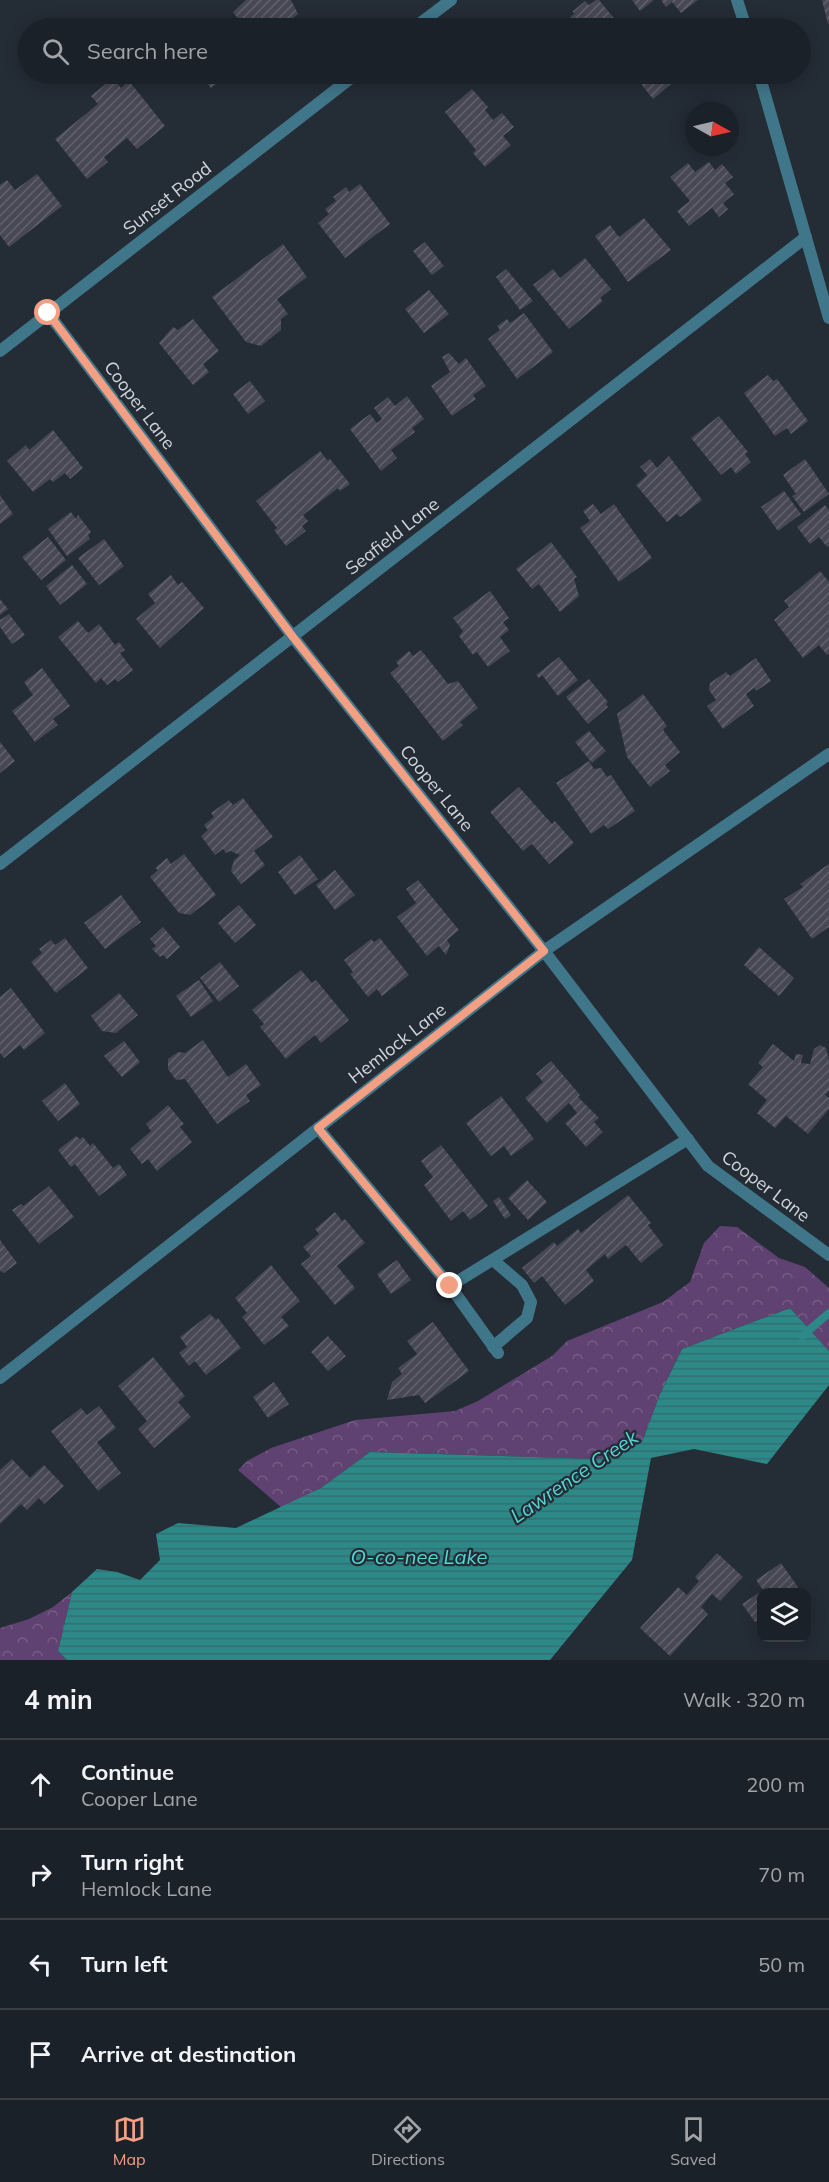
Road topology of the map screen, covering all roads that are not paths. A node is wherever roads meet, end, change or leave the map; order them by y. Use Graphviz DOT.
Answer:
graph roads {
  1 [pos="451,0"];
  2 [pos="737,0"];
  3 [pos="427,18"];
  4 [pos="743,18"];
  5 [pos="343,84"];
  6 [pos="762,84"];
  7 [pos="806,237"];
  8 [pos="48,313"];
  9 [pos="829,318"];
  10 [pos="0,351"];
  11 [pos="293,637"];
  12 [pos="829,754"];
  13 [pos="0,864"];
  14 [pos="544,951"];
  15 [pos="318,1128"];
  16 [pos="688,1139"];
  17 [pos="829,1256"];
  18 [pos="493,1260"];
  19 [pos="450,1286"];
  20 [pos="0,1378"];
  1 -- 3 [label="street"];
  2 -- 4 [label="street"];
  5 -- 8 [label="street, Sunset Road"];
  6 -- 7 [label="street"];
  7 -- 9 [label="street"];
  7 -- 11 [label="street, Seafield Lane"];
  8 -- 10 [label="street, Sunset Road"];
  8 -- 11 [label="street, Cooper Lane"];
  11 -- 13 [label="street, Seafield Lane"];
  11 -- 14 [label="street, Cooper Lane"];
  12 -- 14 [label="street, Hemlock Lane"];
  14 -- 15 [label="street, Hemlock Lane"];
  14 -- 16 [label="street, Cooper Lane"];
  15 -- 19 [label="street"];
  15 -- 20 [label="street, Hemlock Lane"];
  16 -- 17 [label="street, Cooper Lane"];
  16 -- 18 [label="street"];
  18 -- 19 [label="street"];
  18 -- 19 [label="street"];
}
